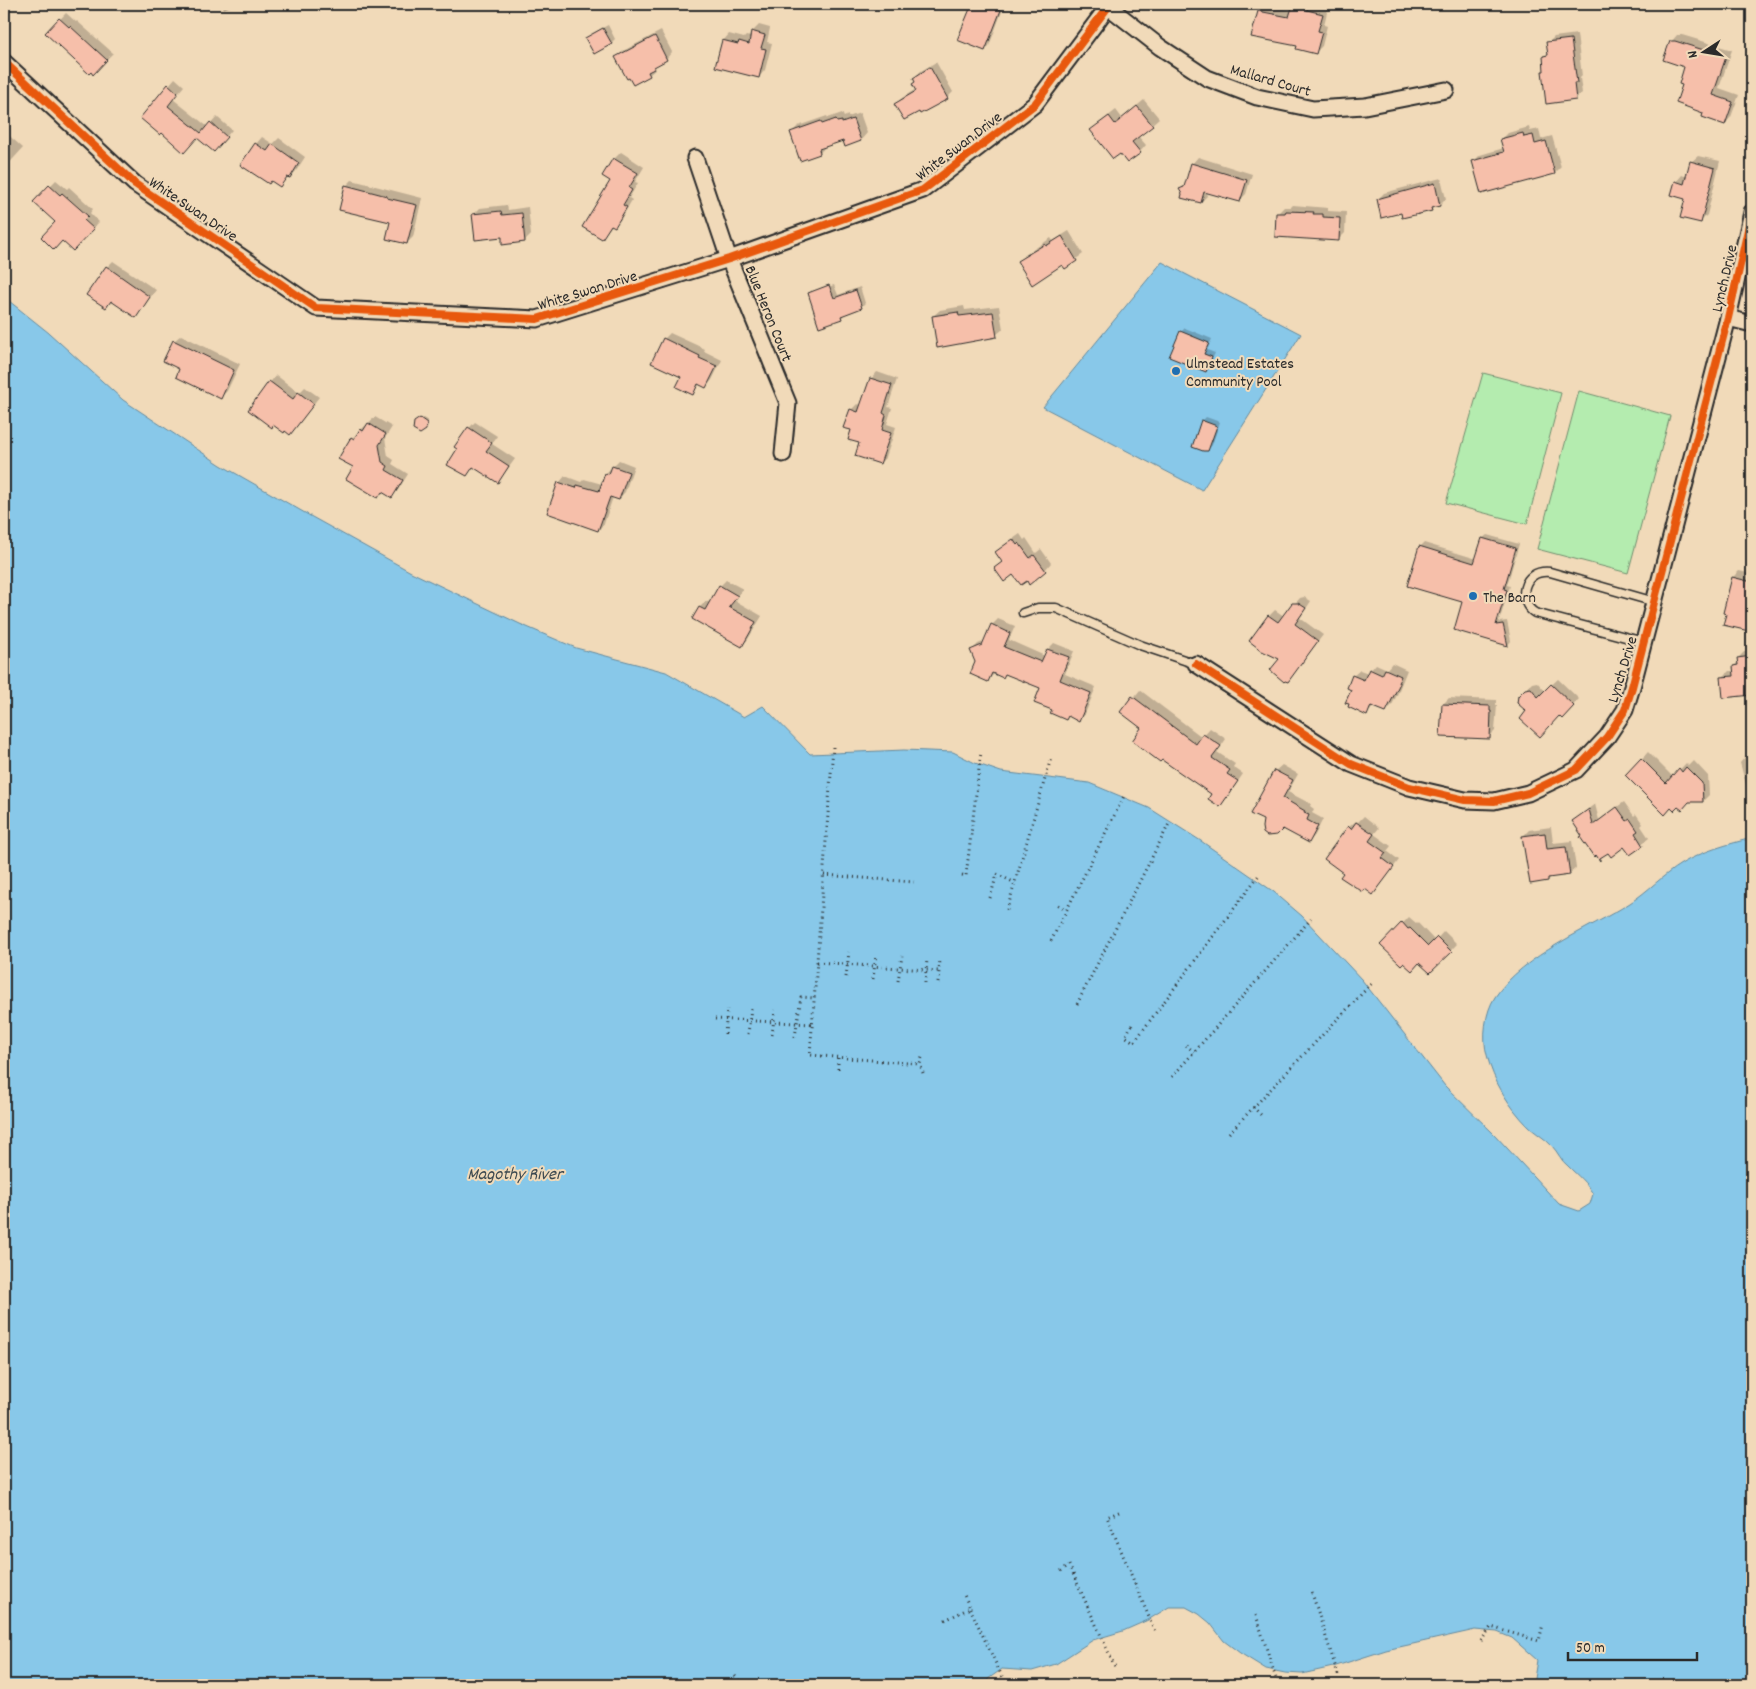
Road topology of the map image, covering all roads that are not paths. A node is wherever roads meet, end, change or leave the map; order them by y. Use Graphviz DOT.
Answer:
graph roads {
  1 [pos="1108,4"];
  2 [pos="4,62"];
  3 [pos="1446,90"];
  4 [pos="695,158"];
  5 [pos="1752,212"];
  6 [pos="729,259"];
  7 [pos="1728,318"];
  8 [pos="1752,324"];
  9 [pos="783,454"];
  10 [pos="1655,602"];
  11 [pos="1023,612"];
  12 [pos="1644,642"];
  13 [pos="1196,664"];
  1 -- 3 [label="street, Mallard Court"];
  1 -- 6 [label="street, White Swan Drive"];
  2 -- 6 [label="street, White Swan Drive"];
  4 -- 6 [label="street, Blue Heron Court"];
  5 -- 7 [label="street, Lynch Drive"];
  6 -- 9 [label="street, Blue Heron Court"];
  7 -- 8 [label="street"];
  7 -- 10 [label="street, Lynch Drive"];
  10 -- 12 [label="street, Lynch Drive"];
  10 -- 12 [label="lane"];
  11 -- 13 [label="lane"];
  12 -- 13 [label="street, Lynch Drive"];
}
